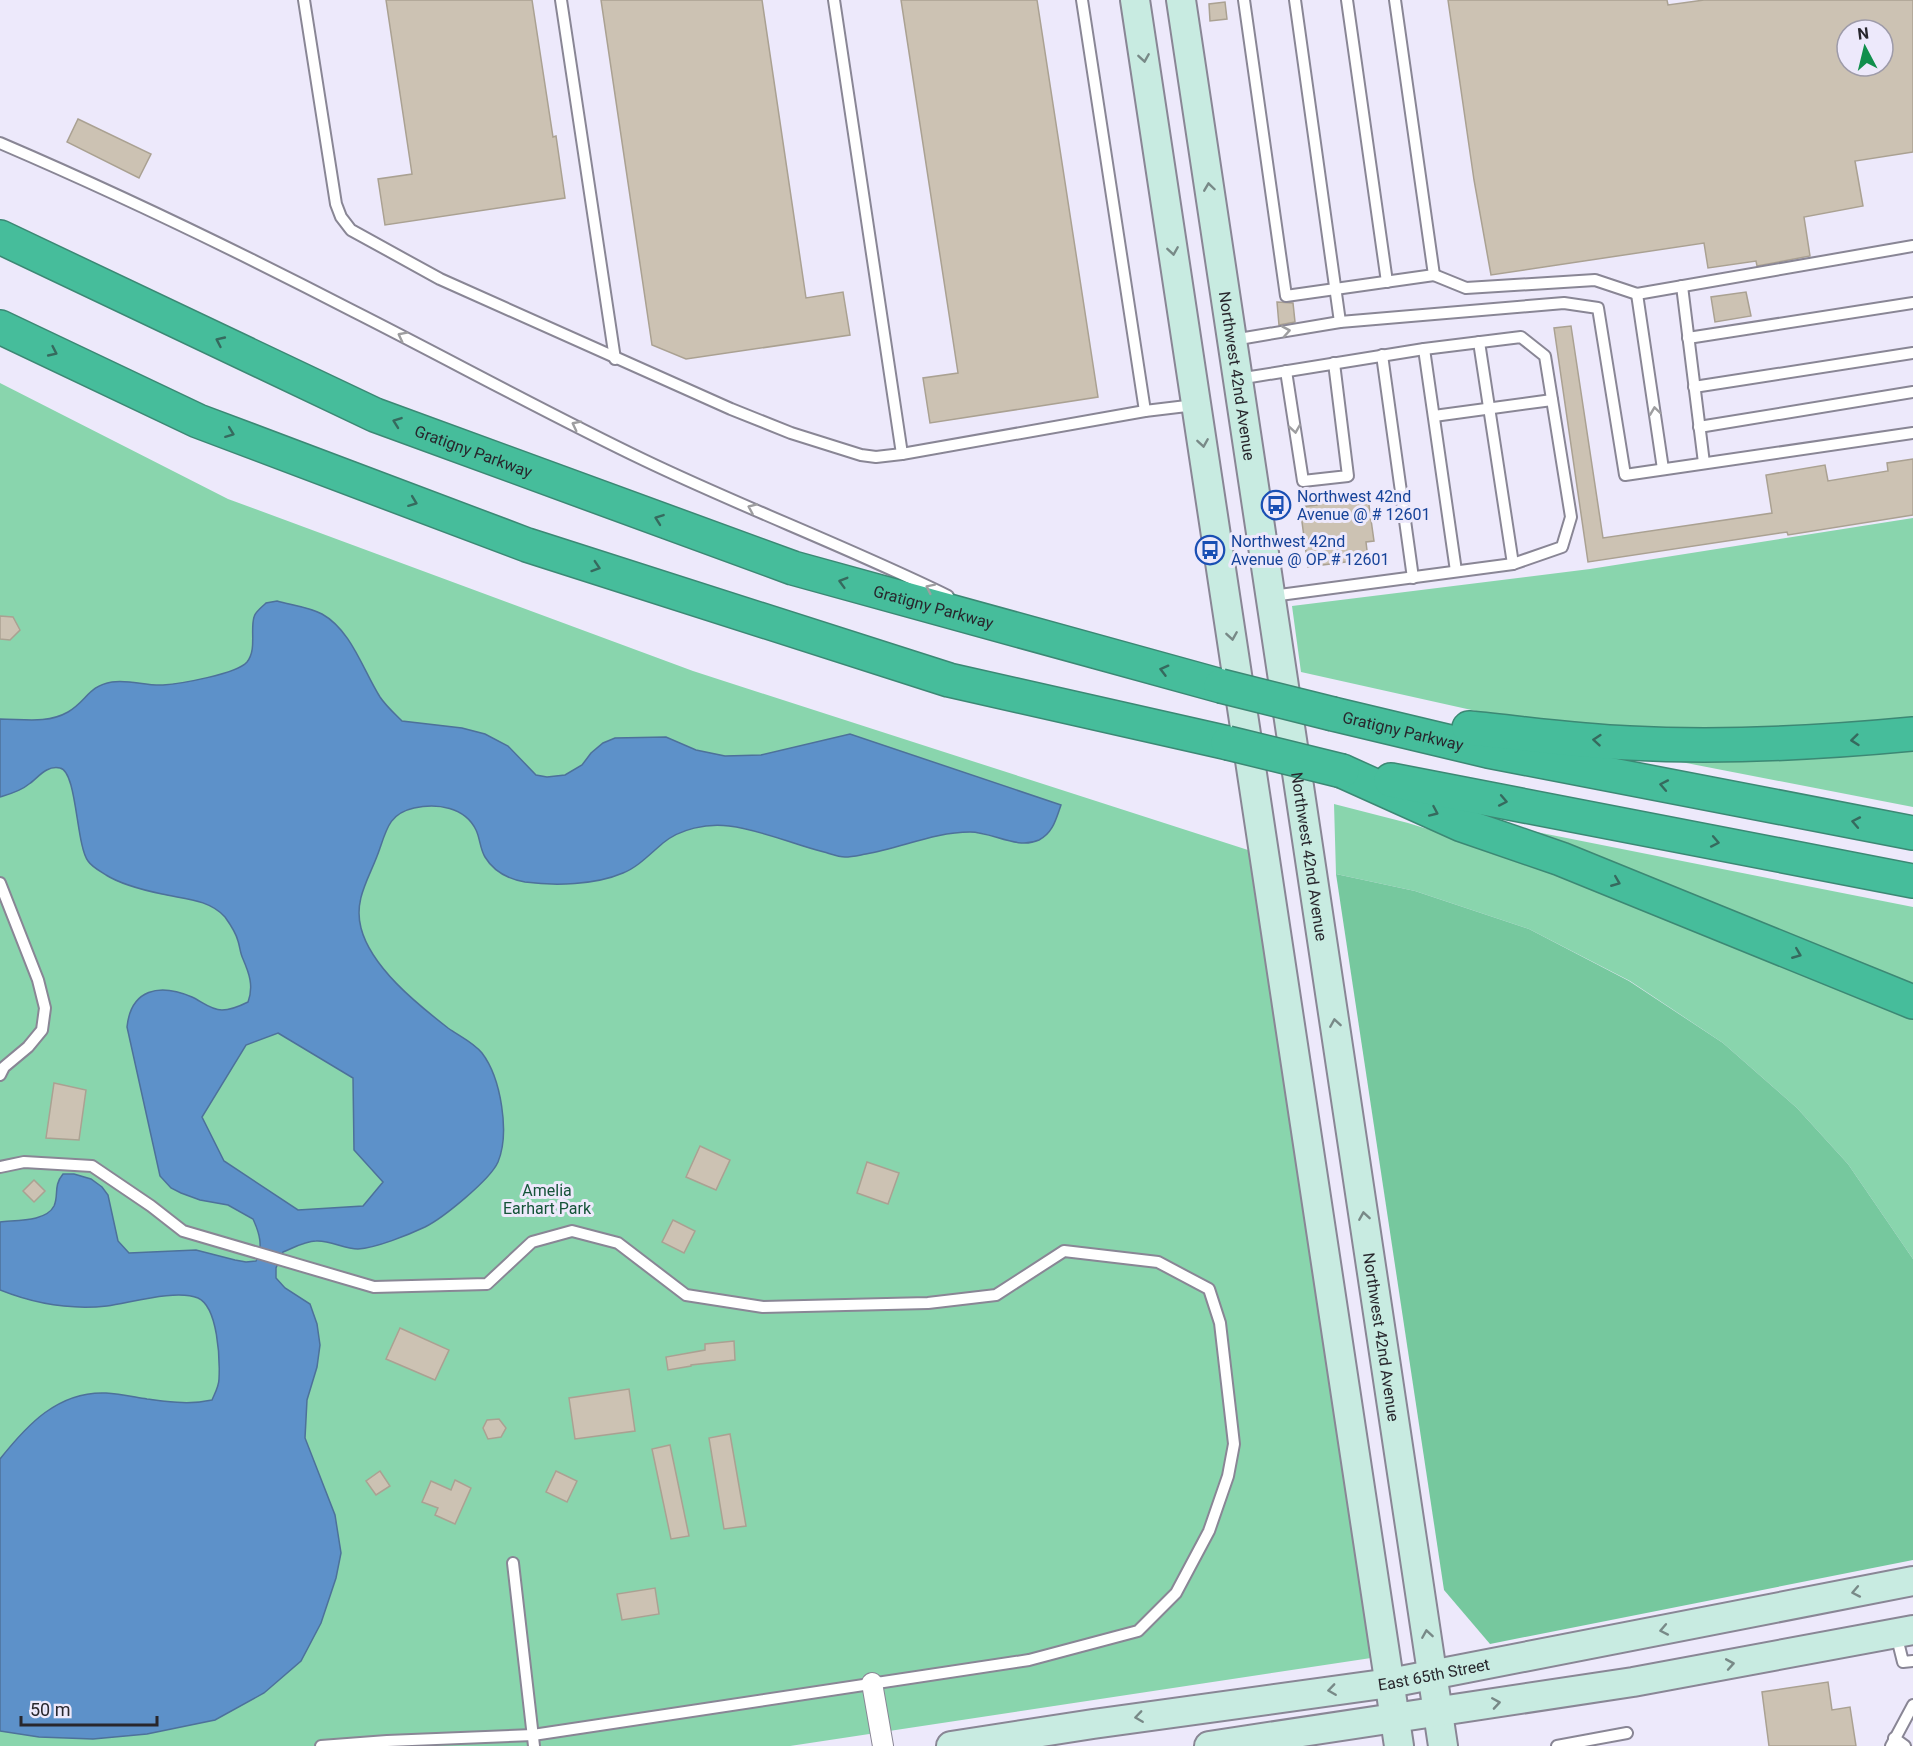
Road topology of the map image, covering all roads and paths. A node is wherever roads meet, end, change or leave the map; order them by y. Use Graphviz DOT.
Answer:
graph roads {
  1 [pos="304,0"];
  2 [pos="561,0"];
  3 [pos="834,0"];
  4 [pos="1082,0"];
  5 [pos="1136,0"];
  6 [pos="1181,0"];
  7 [pos="1244,0"];
  8 [pos="1295,0"];
  9 [pos="1347,0"];
  10 [pos="1395,0"];
  11 [pos="0,143"];
  12 [pos="0,237"];
  13 [pos="1913,246"];
  14 [pos="1434,275"];
  15 [pos="1387,282"];
  16 [pos="1682,286"];
  17 [pos="1336,289"];
  18 [pos="1637,294"];
  19 [pos="1913,303"];
  20 [pos="1340,322"];
  21 [pos="0,327"];
  22 [pos="1688,338"];
  23 [pos="1232,341"];
  24 [pos="1479,342"];
  25 [pos="1425,349"];
  26 [pos="1913,353"];
  27 [pos="1382,355"];
  28 [pos="615,359"];
  29 [pos="1334,363"];
  30 [pos="1286,371"];
  31 [pos="1238,379"];
  32 [pos="1694,387"];
  33 [pos="1913,393"];
  34 [pos="1195,395"];
  35 [pos="1552,400"];
  36 [pos="1489,409"];
  37 [pos="1145,411"];
  38 [pos="1434,416"];
  39 [pos="1699,427"];
  40 [pos="1913,433"];
  41 [pos="902,454"];
  42 [pos="1704,463"];
  43 [pos="1663,469"];
  44 [pos="1513,564"];
  45 [pos="1456,571"];
  46 [pos="1413,578"];
  47 [pos="1270,596"];
  48 [pos="1020,632"];
  49 [pos="1333,714"];
  50 [pos="1913,734"];
  51 [pos="1342,771"];
  52 [pos="1913,832"];
  53 [pos="1913,881"];
  54 [pos="0,883"];
  55 [pos="1913,1002"];
  56 [pos="0,1075"];
  57 [pos="0,1167"];
  58 [pos="513,1563"];
  59 [pos="1913,1581"];
  60 [pos="1904,1632"];
  61 [pos="1908,1661"];
  62 [pos="1913,1670"];
  63 [pos="1433,1674"];
  64 [pos="873,1683"];
  65 [pos="1390,1683"];
  66 [pos="1913,1705"];
  67 [pos="1438,1712"];
  68 [pos="1395,1718"];
  69 [pos="1627,1733"];
  70 [pos="534,1741"];
  71 [pos="1892,1742"];
  72 [pos="321,1746"];
  73 [pos="883,1746"];
  74 [pos="951,1746"];
  75 [pos="1209,1746"];
  76 [pos="1400,1746"];
  77 [pos="1443,1746"];
  78 [pos="1557,1746"];
  79 [pos="1905,1746"];
  1 -- 28 [label="lane"];
  2 -- 28 [label="lane"];
  3 -- 41 [label="lane"];
  4 -- 37 [label="lane"];
  5 -- 34 [label="main road, one-way"];
  23 -- 6 [label="main road, Northwest 42nd Avenue, one-way"];
  7 -- 17 [label="lane"];
  8 -- 17 [label="lane"];
  9 -- 15 [label="lane"];
  10 -- 14 [label="lane"];
  48 -- 11 [label="lane, one-way"];
  48 -- 12 [label="highway, Gratigny Parkway, one-way"];
  13 -- 16 [label="lane"];
  14 -- 15 [label="lane"];
  14 -- 18 [label="lane"];
  15 -- 17 [label="lane"];
  16 -- 18 [label="lane"];
  16 -- 22 [label="lane"];
  17 -- 20 [label="lane"];
  43 -- 18 [label="lane, one-way"];
  19 -- 22 [label="lane"];
  23 -- 20 [label="lane, one-way"];
  20 -- 43 [label="lane"];
  21 -- 51 [label="highway, one-way, bridge"];
  22 -- 32 [label="lane"];
  23 -- 31 [label="main road, Northwest 42nd Avenue"];
  24 -- 25 [label="lane"];
  24 -- 35 [label="lane"];
  24 -- 36 [label="lane"];
  25 -- 27 [label="lane"];
  25 -- 38 [label="lane"];
  26 -- 32 [label="lane"];
  27 -- 29 [label="lane"];
  27 -- 46 [label="lane"];
  28 -- 41 [label="lane"];
  29 -- 30 [label="lane"];
  30 -- 29 [label="lane, one-way"];
  30 -- 31 [label="lane"];
  31 -- 34 [label="main road"];
  31 -- 47 [label="main road, Northwest 42nd Avenue"];
  32 -- 39 [label="lane"];
  33 -- 39 [label="lane"];
  34 -- 37 [label="lane"];
  34 -- 65 [label="main road, one-way"];
  35 -- 36 [label="lane"];
  35 -- 44 [label="lane"];
  36 -- 38 [label="lane"];
  36 -- 44 [label="lane"];
  37 -- 41 [label="lane"];
  38 -- 45 [label="lane"];
  39 -- 42 [label="lane"];
  40 -- 42 [label="lane"];
  42 -- 43 [label="lane"];
  44 -- 45 [label="lane"];
  45 -- 46 [label="lane"];
  46 -- 47 [label="lane"];
  63 -- 47 [label="main road, Northwest 42nd Avenue, one-way"];
  49 -- 48 [label="highway, Gratigny Parkway, one-way, bridge"];
  50 -- 49 [label="highway, one-way"];
  52 -- 49 [label="highway, Gratigny Parkway, one-way"];
  51 -- 53 [label="highway, one-way"];
  51 -- 55 [label="highway, one-way"];
  54 -- 56 [label="lane"];
  57 -- 64 [label="lane"];
  58 -- 70 [label="lane"];
  59 -- 63 [label="main road, East 65th Street, one-way"];
  60 -- 61 [label="lane"];
  67 -- 60 [label="main road, one-way"];
  61 -- 62 [label="lane"];
  63 -- 65 [label="main road, East 65th Street"];
  63 -- 67 [label="main road, Northwest 42nd Avenue"];
  64 -- 70 [label="lane"];
  64 -- 73 [label="street"];
  65 -- 68 [label="main road"];
  65 -- 74 [label="main road, East 65th Street, one-way"];
  66 -- 71 [label="lane"];
  67 -- 68 [label="main road"];
  67 -- 77 [label="main road, Northwest 42nd Avenue"];
  68 -- 75 [label="main road"];
  68 -- 76 [label="main road"];
  69 -- 78 [label="lane"];
  70 -- 72 [label="lane"];
  71 -- 79 [label="lane"];
}
